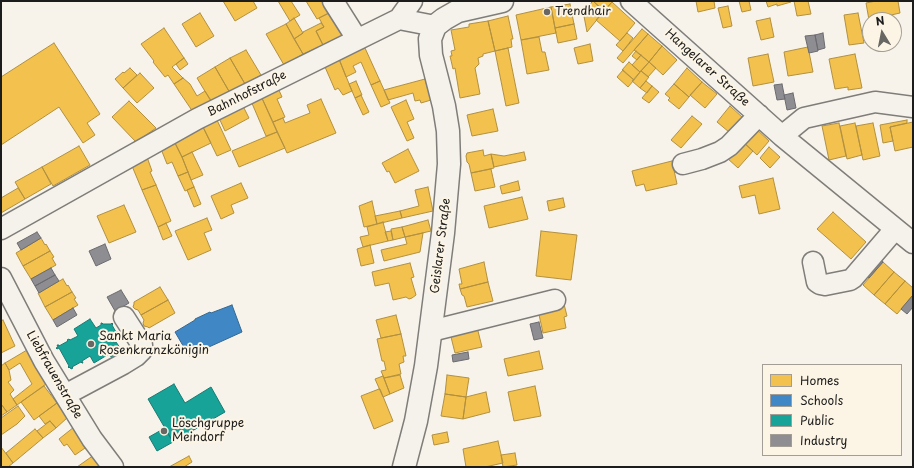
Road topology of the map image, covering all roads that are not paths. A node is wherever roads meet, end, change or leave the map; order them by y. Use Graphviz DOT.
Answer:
graph roads {
  1 [pos="333,1"];
  2 [pos="412,1"];
  3 [pos="502,1"];
  4 [pos="631,1"];
  5 [pos="399,19"];
  6 [pos="435,26"];
  7 [pos="357,39"];
  8 [pos="913,107"];
  9 [pos="759,115"];
  10 [pos="782,136"];
  11 [pos="683,164"];
  12 [pos="1,229"];
  13 [pos="895,229"];
  14 [pos="913,243"];
  15 [pos="813,262"];
  16 [pos="1,278"];
  17 [pos="555,300"];
  18 [pos="124,317"];
  19 [pos="431,331"];
  20 [pos="65,395"];
  21 [pos="113,467"];
  22 [pos="404,467"];
  1 -- 7 [label="street"];
  2 -- 5 [label="street"];
  3 -- 6 [label="main road"];
  4 -- 9 [label="street, Hangelarer Straße"];
  5 -- 6 [label="street"];
  5 -- 7 [label="street, Bahnhofstraße"];
  6 -- 19 [label="main road, Geislarer Straße"];
  7 -- 12 [label="street, Bahnhofstraße"];
  8 -- 10 [label="street"];
  9 -- 10 [label="street, Hangelarer Straße"];
  9 -- 11 [label="street"];
  10 -- 13 [label="street, Hangelarer Straße"];
  13 -- 14 [label="street, Hangelarer Straße"];
  13 -- 15 [label="street"];
  16 -- 20 [label="street, Liebfrauenstraße"];
  17 -- 19 [label="street"];
  18 -- 20 [label="street"];
  19 -- 22 [label="main road, Geislarer Straße"];
  20 -- 21 [label="street, Liebfrauenstraße"];
}
